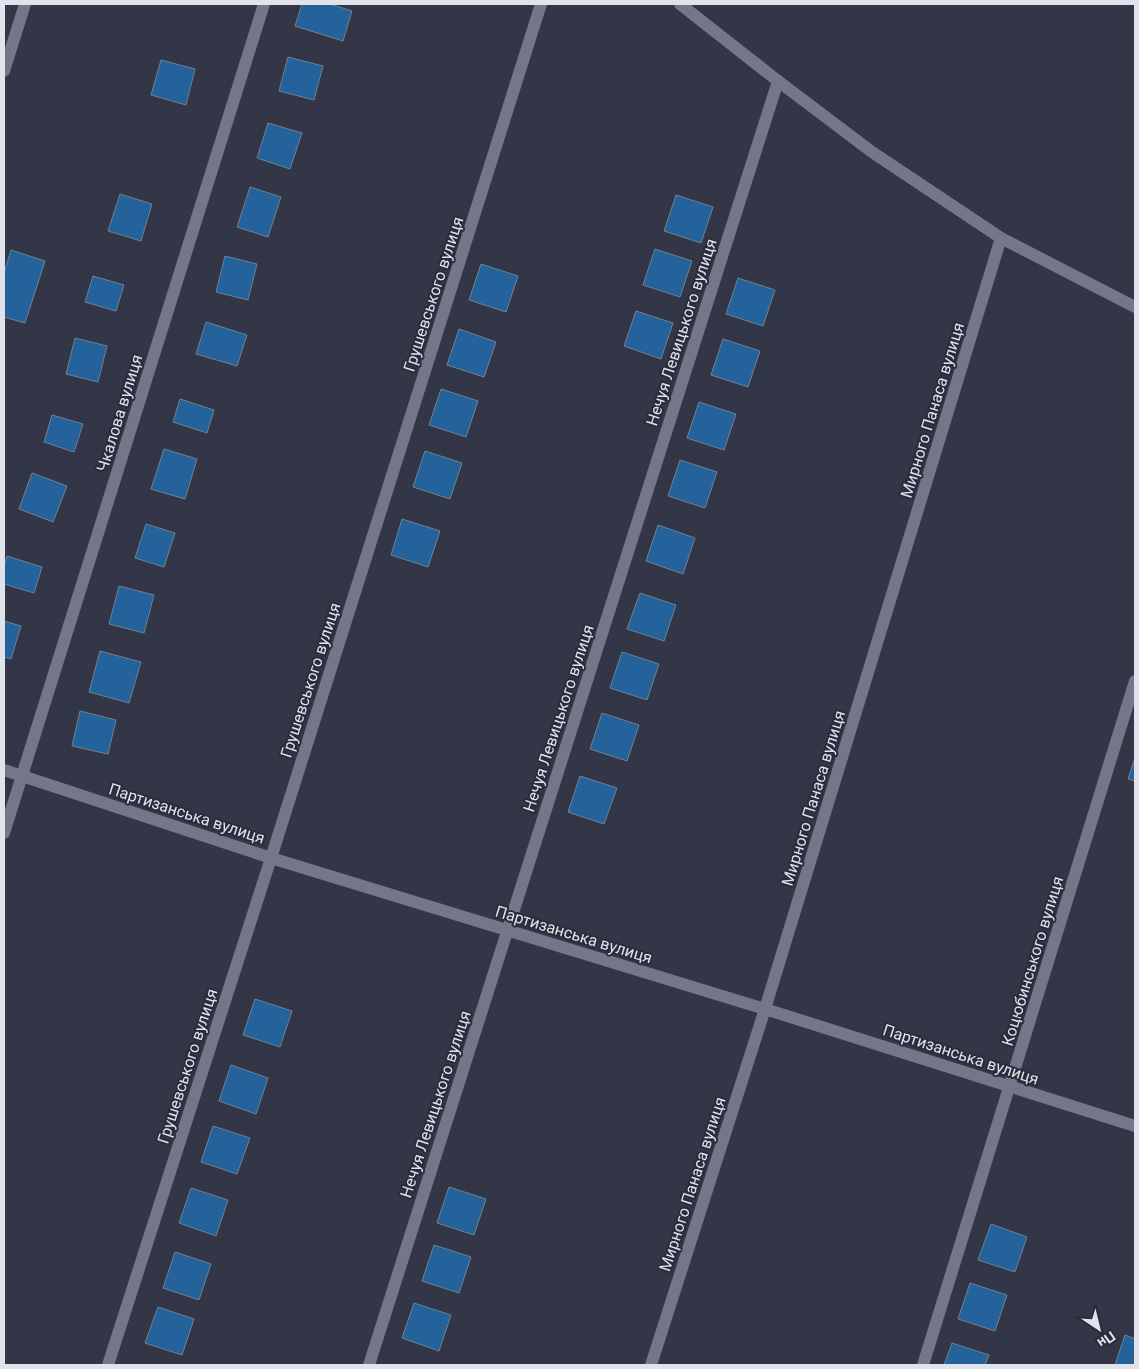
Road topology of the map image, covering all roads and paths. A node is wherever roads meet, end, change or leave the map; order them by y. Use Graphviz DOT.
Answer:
graph roads {
  1 [pos="25,4"];
  2 [pos="264,4"];
  3 [pos="542,4"];
  4 [pos="680,4"];
  5 [pos="4,71"];
  6 [pos="778,81"];
  7 [pos="1001,238"];
  8 [pos="1135,306"];
  9 [pos="1135,681"];
  10 [pos="4,770"];
  11 [pos="22,776"];
  12 [pos="4,833"];
  13 [pos="271,858"];
  14 [pos="508,931"];
  15 [pos="765,1009"];
  16 [pos="1010,1086"];
  17 [pos="1135,1126"];
  18 [pos="108,1365"];
  19 [pos="369,1365"];
  20 [pos="651,1365"];
  21 [pos="923,1365"];
  1 -- 5 [label="street"];
  2 -- 11 [label="street, Чкалова вулиця"];
  3 -- 13 [label="street, Грушевського вулиця"];
  4 -- 6 [label="street"];
  6 -- 7 [label="street"];
  6 -- 14 [label="street, Нечуя Левицького вулиця"];
  7 -- 8 [label="street"];
  7 -- 15 [label="street, Мирного Панаса вулиця"];
  9 -- 16 [label="street, Коцюбинського вулиця"];
  10 -- 11 [label="street, Партизанська вулиця"];
  11 -- 12 [label="street, Чкалова вулиця"];
  11 -- 13 [label="street, Партизанська вулиця"];
  13 -- 14 [label="street, Партизанська вулиця"];
  13 -- 18 [label="street, Грушевського вулиця"];
  14 -- 15 [label="street, Партизанська вулиця"];
  14 -- 19 [label="street, Нечуя Левицького вулиця"];
  15 -- 16 [label="street, Партизанська вулиця"];
  15 -- 20 [label="street, Мирного Панаса вулиця"];
  16 -- 17 [label="street, Партизанська вулиця"];
  16 -- 21 [label="street, Коцюбинського вулиця"];
}
